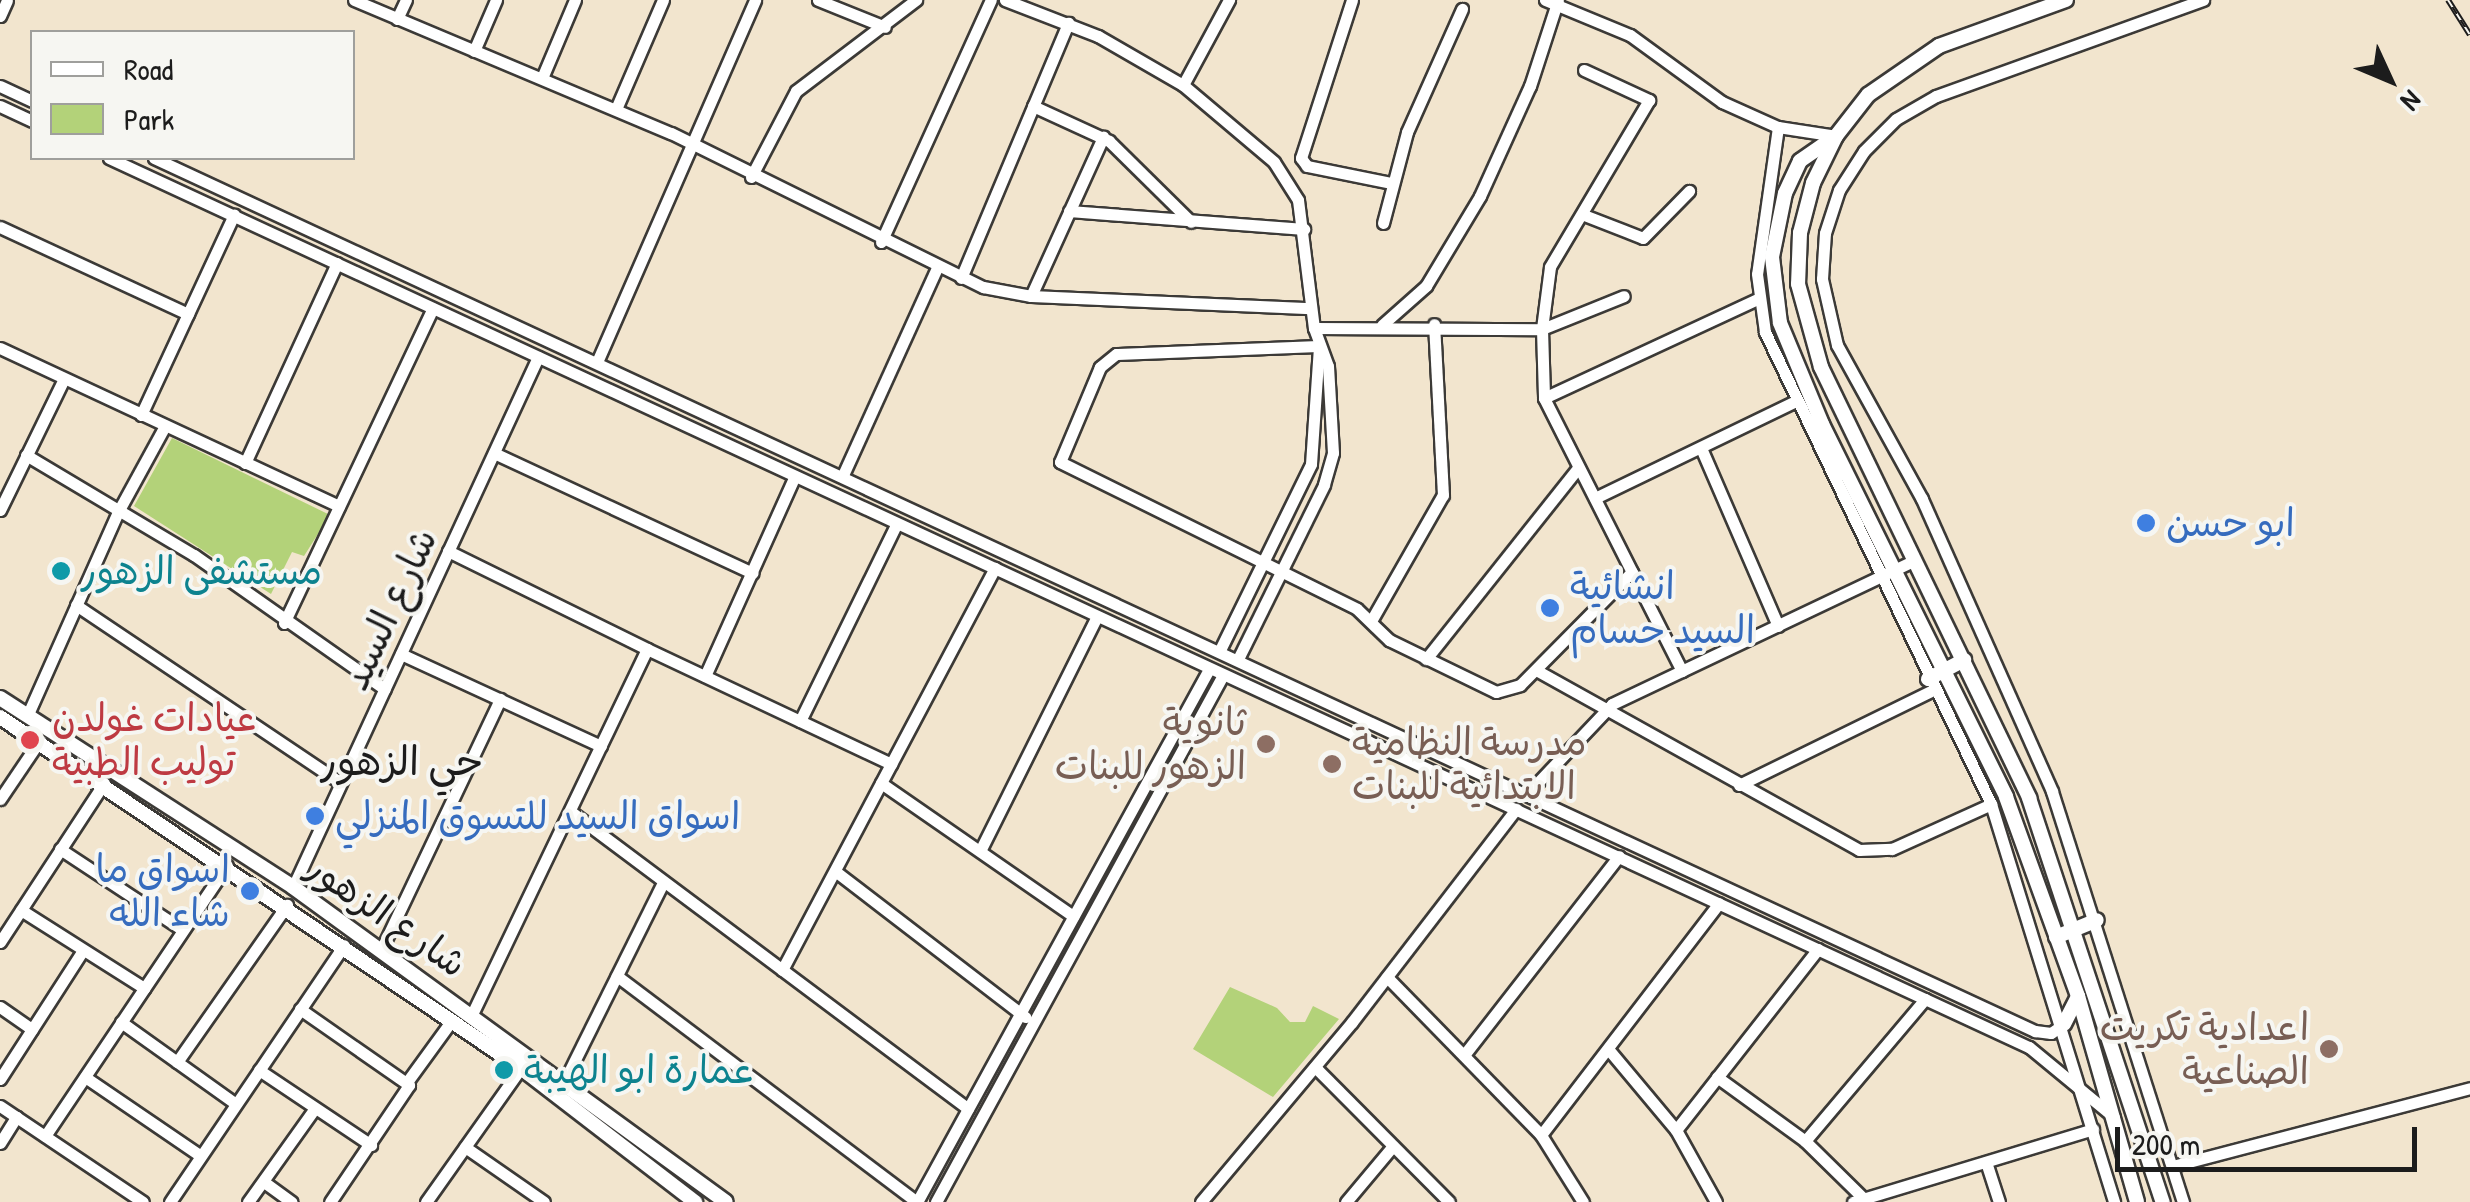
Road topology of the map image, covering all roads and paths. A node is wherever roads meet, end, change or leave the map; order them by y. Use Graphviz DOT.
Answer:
graph roads {
  1 [pos="6,0"];
  2 [pos="354,0"];
  3 [pos="406,0"];
  4 [pos="496,0"];
  5 [pos="575,0"];
  6 [pos="663,0"];
  7 [pos="755,0"];
  8 [pos="818,0"];
  9 [pos="916,0"];
  10 [pos="991,0"];
  11 [pos="1005,0"];
  12 [pos="1228,0"];
  13 [pos="1352,0"];
  14 [pos="2066,0"];
  15 [pos="2204,0"];
  16 [pos="1552,3"];
  17 [pos="1462,8"];
  18 [pos="0,16"];
  19 [pos="398,19"];
  20 [pos="1068,23"];
  21 [pos="885,27"];
  22 [pos="474,51"];
  23 [pos="1584,70"];
  24 [pos="542,78"];
  25 [pos="0,86"];
  26 [pos="1183,86"];
  27 [pos="30,100"];
  28 [pos="0,106"];
  29 [pos="1033,106"];
  30 [pos="616,109"];
  31 [pos="30,120"];
  32 [pos="1778,127"];
  33 [pos="1836,136"];
  34 [pos="1103,137"];
  35 [pos="692,144"];
  36 [pos="113,160"];
  37 [pos="158,160"];
  38 [pos="176,168"];
  39 [pos="751,177"];
  40 [pos="1392,183"];
  41 [pos="168,186"];
  42 [pos="1690,191"];
  43 [pos="1069,211"];
  44 [pos="1584,215"];
  45 [pos="234,216"];
  46 [pos="1191,222"];
  47 [pos="1383,223"];
  48 [pos="0,227"];
  49 [pos="1304,230"];
  50 [pos="881,242"];
  51 [pos="336,263"];
  52 [pos="938,268"];
  53 [pos="961,278"];
  54 [pos="1031,296"];
  55 [pos="1624,296"];
  56 [pos="1759,298"];
  57 [pos="433,308"];
  58 [pos="1311,308"];
  59 [pos="188,314"];
  60 [pos="1382,324"];
  61 [pos="1434,324"];
  62 [pos="1314,328"];
  63 [pos="1542,329"];
  64 [pos="1319,347"];
  65 [pos="0,348"];
  66 [pos="538,356"];
  67 [pos="597,362"];
  68 [pos="64,379"];
  69 [pos="1544,398"];
  70 [pos="1796,401"];
  71 [pos="141,414"];
  72 [pos="1844,414"];
  73 [pos="165,426"];
  74 [pos="1816,427"];
  75 [pos="766,440"];
  76 [pos="1701,448"];
  77 [pos="494,454"];
  78 [pos="26,456"];
  79 [pos="757,458"];
  80 [pos="244,462"];
  81 [pos="1578,468"];
  82 [pos="842,475"];
  83 [pos="796,476"];
  84 [pos="1594,498"];
  85 [pos="339,506"];
  86 [pos="0,510"];
  87 [pos="120,510"];
  88 [pos="897,522"];
  89 [pos="448,551"];
  90 [pos="1915,560"];
  91 [pos="1264,562"];
  92 [pos="995,568"];
  93 [pos="1282,571"];
  94 [pos="1632,572"];
  95 [pos="752,573"];
  96 [pos="1888,574"];
  97 [pos="76,604"];
  98 [pos="1097,616"];
  99 [pos="1372,621"];
  100 [pos="284,623"];
  101 [pos="1778,626"];
  102 [pos="647,649"];
  103 [pos="1220,650"];
  104 [pos="401,654"];
  105 [pos="1238,659"];
  106 [pos="1426,659"];
  107 [pos="1964,660"];
  108 [pos="1208,668"];
  109 [pos="1536,670"];
  110 [pos="1944,670"];
  111 [pos="1682,671"];
  112 [pos="705,676"];
  113 [pos="1223,676"];
  114 [pos="1931,684"];
  115 [pos="1243,685"];
  116 [pos="385,689"];
  117 [pos="1212,696"];
  118 [pos="0,698"];
  119 [pos="500,700"];
  120 [pos="1604,710"];
  121 [pos="28,714"];
  122 [pos="0,717"];
  123 [pos="800,721"];
  124 [pos="1374,724"];
  125 [pos="40,740"];
  126 [pos="1366,740"];
  127 [pos="601,746"];
  128 [pos="891,764"];
  129 [pos="881,782"];
  130 [pos="104,783"];
  131 [pos="341,783"];
  132 [pos="1739,785"];
  133 [pos="1528,794"];
  134 [pos="0,799"];
  135 [pos="1991,804"];
  136 [pos="1516,809"];
  137 [pos="570,812"];
  138 [pos="194,821"];
  139 [pos="184,836"];
  140 [pos="60,849"];
  141 [pos="981,849"];
  142 [pos="1619,856"];
  143 [pos="227,865"];
  144 [pos="835,871"];
  145 [pos="663,883"];
  146 [pos="293,887"];
  147 [pos="1718,903"];
  148 [pos="287,905"];
  149 [pos="21,910"];
  150 [pos="1074,916"];
  151 [pos="2097,920"];
  152 [pos="2077,928"];
  153 [pos="183,930"];
  154 [pos="2056,937"];
  155 [pos="0,942"];
  156 [pos="344,945"];
  157 [pos="1818,949"];
  158 [pos="82,950"];
  159 [pos="381,950"];
  160 [pos="782,970"];
  161 [pos="617,976"];
  162 [pos="1388,977"];
  163 [pos="144,988"];
  164 [pos="1957,994"];
  165 [pos="2078,996"];
  166 [pos="1924,999"];
  167 [pos="0,1007"];
  168 [pos="300,1009"];
  169 [pos="1949,1010"];
  170 [pos="1020,1013"];
  171 [pos="472,1016"];
  172 [pos="452,1020"];
  173 [pos="121,1022"];
  174 [pos="1032,1023"];
  175 [pos="2064,1024"];
  176 [pos="32,1029"];
  177 [pos="1609,1050"];
  178 [pos="1464,1054"];
  179 [pos="177,1062"];
  180 [pos="1316,1066"];
  181 [pos="521,1068"];
  182 [pos="259,1070"];
  183 [pos="84,1077"];
  184 [pos="1717,1077"];
  185 [pos="0,1079"];
  186 [pos="407,1082"];
  187 [pos="564,1082"];
  188 [pos="2470,1088"];
  189 [pos="2082,1089"];
  190 [pos="236,1104"];
  191 [pos="0,1106"];
  192 [pos="315,1108"];
  193 [pos="968,1109"];
  194 [pos="16,1117"];
  195 [pos="2114,1117"];
  196 [pos="2093,1128"];
  197 [pos="1676,1130"];
  198 [pos="2143,1131"];
  199 [pos="1541,1135"];
  200 [pos="44,1136"];
  201 [pos="2120,1136"];
  202 [pos="1804,1141"];
  203 [pos="0,1143"];
  204 [pos="371,1145"];
  205 [pos="1392,1146"];
  206 [pos="465,1147"];
  207 [pos="201,1156"];
  208 [pos="1986,1162"];
  209 [pos="2173,1166"];
  210 [pos="694,1179"];
  211 [pos="264,1182"];
  212 [pos="689,1198"];
  213 [pos="1884,1198"];
  214 [pos="1855,1201"];
  215 [pos="143,1202"];
  216 [pos="170,1202"];
  217 [pos="248,1202"];
  218 [pos="292,1202"];
  219 [pos="330,1202"];
  220 [pos="426,1202"];
  221 [pos="544,1202"];
  222 [pos="726,1202"];
  223 [pos="917,1202"];
  224 [pos="936,1202"];
  225 [pos="1201,1202"];
  226 [pos="1346,1202"];
  227 [pos="1448,1202"];
  228 [pos="1583,1202"];
  229 [pos="1716,1202"];
  230 [pos="1999,1202"];
  231 [pos="2114,1202"];
  232 [pos="2138,1202"];
  233 [pos="2164,1202"];
  234 [pos="2183,1202"];
  1 -- 18 [label="street"];
  2 -- 19 [label="street"];
  3 -- 19 [label="street"];
  4 -- 22 [label="street"];
  5 -- 24 [label="street"];
  6 -- 30 [label="street"];
  7 -- 35 [label="street"];
  8 -- 21 [label="street"];
  9 -- 21 [label="street"];
  10 -- 50 [label="street"];
  11 -- 20 [label="street"];
  12 -- 26 [label="street"];
  13 -- 40 [label="street"];
  14 -- 33 [label="main road"];
  15 -- 151 [label="street"];
  16 -- 32 [label="street"];
  16 -- 60 [label="street"];
  17 -- 40 [label="street"];
  19 -- 22 [label="street"];
  20 -- 26 [label="street"];
  20 -- 29 [label="street"];
  21 -- 39 [label="street"];
  22 -- 24 [label="street"];
  23 -- 44 [label="street"];
  24 -- 30 [label="street"];
  25 -- 27 [label="street"];
  26 -- 49 [label="street"];
  28 -- 31 [label="street"];
  29 -- 34 [label="street"];
  29 -- 53 [label="street"];
  30 -- 35 [label="street"];
  32 -- 33 [label="street"];
  32 -- 56 [label="street"];
  33 -- 72 [label="main road"];
  33 -- 74 [label="main road"];
  34 -- 43 [label="street"];
  34 -- 46 [label="street"];
  35 -- 39 [label="street"];
  35 -- 67 [label="street"];
  36 -- 41 [label="street"];
  37 -- 38 [label="street"];
  38 -- 41 [label="street"];
  38 -- 67 [label="street"];
  39 -- 50 [label="street"];
  40 -- 47 [label="street"];
  41 -- 45 [label="street"];
  42 -- 44 [label="street"];
  43 -- 46 [label="street"];
  43 -- 54 [label="street"];
  44 -- 63 [label="street"];
  45 -- 51 [label="street"];
  45 -- 59 [label="street"];
  46 -- 49 [label="street"];
  48 -- 59 [label="street"];
  49 -- 58 [label="street"];
  50 -- 52 [label="street"];
  51 -- 57 [label="street"];
  51 -- 80 [label="street"];
  52 -- 53 [label="street"];
  52 -- 82 [label="street"];
  53 -- 54 [label="street"];
  54 -- 58 [label="street"];
  55 -- 63 [label="street"];
  56 -- 69 [label="street"];
  56 -- 70 [label="street"];
  57 -- 66 [label="street"];
  57 -- 85 [label="street"];
  58 -- 62 [label="street"];
  59 -- 71 [label="street"];
  60 -- 61 [label="street"];
  60 -- 62 [label="street"];
  61 -- 63 [label="street"];
  61 -- 99 [label="street"];
  62 -- 64 [label="street"];
  63 -- 69 [label="street"];
  64 -- 91 [label="street"];
  64 -- 91 [label="street"];
  64 -- 93 [label="street"];
  65 -- 68 [label="street"];
  66 -- 77 [label="street, شارع السيد"];
  66 -- 79 [label="street"];
  67 -- 75 [label="street"];
  68 -- 71 [label="street"];
  68 -- 78 [label="street"];
  69 -- 81 [label="street"];
  70 -- 74 [label="street"];
  70 -- 76 [label="street"];
  71 -- 73 [label="street"];
  72 -- 74 [label="main road"];
  72 -- 90 [label="main road"];
  73 -- 80 [label="street"];
  73 -- 87 [label="street"];
  74 -- 96 [label="main road"];
  75 -- 79 [label="street"];
  75 -- 82 [label="street"];
  76 -- 84 [label="street"];
  76 -- 101 [label="street"];
  77 -- 89 [label="street, شارع السيد"];
  77 -- 95 [label="street"];
  78 -- 86 [label="street"];
  78 -- 87 [label="street"];
  79 -- 83 [label="street"];
  80 -- 85 [label="street"];
  81 -- 84 [label="street"];
  81 -- 106 [label="street"];
  82 -- 103 [label="street"];
  83 -- 88 [label="street"];
  83 -- 95 [label="street"];
  84 -- 94 [label="street"];
  85 -- 100 [label="street"];
  87 -- 97 [label="street"];
  87 -- 100 [label="street"];
  88 -- 92 [label="street"];
  88 -- 123 [label="street"];
  89 -- 102 [label="street"];
  89 -- 104 [label="street, شارع السيد"];
  90 -- 96 [label="street"];
  90 -- 107 [label="main road"];
  91 -- 93 [label="street"];
  91 -- 103 [label="street"];
  92 -- 98 [label="street"];
  92 -- 128 [label="street"];
  93 -- 99 [label="street"];
  93 -- 105 [label="street"];
  94 -- 109 [label="street"];
  94 -- 111 [label="street"];
  95 -- 112 [label="street"];
  96 -- 101 [label="street"];
  96 -- 110 [label="main road"];
  96 -- 114 [label="street"];
  97 -- 121 [label="street"];
  97 -- 131 [label="street"];
  98 -- 108 [label="street"];
  98 -- 141 [label="street"];
  99 -- 106 [label="street"];
  100 -- 116 [label="street"];
  101 -- 111 [label="street"];
  102 -- 112 [label="street"];
  102 -- 127 [label="street"];
  103 -- 105 [label="street"];
  104 -- 116 [label="street, شارع السيد"];
  104 -- 119 [label="street"];
  105 -- 124 [label="street"];
  106 -- 109 [label="street"];
  107 -- 110 [label="main road"];
  107 -- 152 [label="main road"];
  108 -- 113 [label="street"];
  108 -- 150 [label="street"];
  109 -- 120 [label="street"];
  110 -- 114 [label="main road"];
  110 -- 154 [label="main road"];
  111 -- 120 [label="street"];
  112 -- 123 [label="street"];
  113 -- 115 [label="street"];
  113 -- 117 [label="street"];
  114 -- 132 [label="street"];
  114 -- 135 [label="street"];
  115 -- 117 [label="street"];
  115 -- 126 [label="street"];
  116 -- 131 [label="street, شارع السيد"];
  117 -- 174 [label="street"];
  118 -- 121 [label="main road, شارع الزهور"];
  119 -- 127 [label="street"];
  119 -- 159 [label="street"];
  120 -- 132 [label="street"];
  120 -- 133 [label="street"];
  121 -- 138 [label="main road, شارع الزهور"];
  122 -- 125 [label="main road, شارع الزهور"];
  123 -- 128 [label="street"];
  124 -- 126 [label="street"];
  124 -- 133 [label="street"];
  125 -- 130 [label="main road, شارع الزهور"];
  125 -- 134 [label="street"];
  126 -- 136 [label="street"];
  127 -- 137 [label="street"];
  128 -- 129 [label="street"];
  129 -- 141 [label="street"];
  129 -- 144 [label="street"];
  130 -- 139 [label="main road, شارع الزهور"];
  130 -- 140 [label="street"];
  131 -- 146 [label="street, شارع السيد"];
  132 -- 135 [label="street"];
  133 -- 164 [label="street"];
  135 -- 175 [label="street"];
  136 -- 142 [label="street"];
  136 -- 162 [label="street"];
  137 -- 145 [label="street"];
  137 -- 171 [label="street"];
  138 -- 139 [label="main road"];
  138 -- 146 [label="main road, شارع الزهور"];
  139 -- 143 [label="main road, شارع الزهور"];
  140 -- 149 [label="street"];
  140 -- 153 [label="street"];
  141 -- 150 [label="street"];
  142 -- 147 [label="street"];
  142 -- 178 [label="street"];
  143 -- 148 [label="main road, شارع الزهور"];
  143 -- 153 [label="street"];
  144 -- 160 [label="street"];
  144 -- 170 [label="street"];
  145 -- 160 [label="street"];
  145 -- 161 [label="street"];
  146 -- 159 [label="main road, شارع الزهور"];
  147 -- 157 [label="street"];
  147 -- 177 [label="street"];
  148 -- 156 [label="main road, شارع الزهور"];
  148 -- 179 [label="street"];
  149 -- 155 [label="street"];
  149 -- 158 [label="street"];
  150 -- 170 [label="street"];
  151 -- 152 [label="main road"];
  151 -- 209 [label="street"];
  152 -- 154 [label="main road"];
  152 -- 198 [label="main road"];
  153 -- 163 [label="street"];
  154 -- 165 [label="main road"];
  156 -- 168 [label="street"];
  156 -- 172 [label="main road, شارع الزهور"];
  157 -- 166 [label="street"];
  157 -- 184 [label="street"];
  158 -- 163 [label="street"];
  158 -- 176 [label="street"];
  159 -- 171 [label="main road, شارع الزهور"];
  160 -- 193 [label="street"];
  161 -- 187 [label="street"];
  161 -- 223 [label="street"];
  162 -- 178 [label="street"];
  162 -- 180 [label="street"];
  163 -- 173 [label="street"];
  164 -- 169 [label="street"];
  164 -- 175 [label="street"];
  165 -- 175 [label="main road"];
  165 -- 195 [label="main road"];
  166 -- 169 [label="street"];
  166 -- 202 [label="street"];
  167 -- 176 [label="street"];
  168 -- 182 [label="street"];
  168 -- 186 [label="street"];
  169 -- 189 [label="street"];
  170 -- 174 [label="street"];
  170 -- 193 [label="street"];
  171 -- 187 [label="main road, شارع الزهور"];
  172 -- 181 [label="main road, شارع الزهور"];
  172 -- 186 [label="street"];
  173 -- 179 [label="street"];
  173 -- 183 [label="street"];
  174 -- 224 [label="street"];
  175 -- 189 [label="street"];
  176 -- 185 [label="street"];
  177 -- 197 [label="street"];
  177 -- 199 [label="street"];
  178 -- 199 [label="street"];
  179 -- 190 [label="street"];
  180 -- 205 [label="street"];
  180 -- 225 [label="street"];
  181 -- 206 [label="street"];
  181 -- 212 [label="main road, شارع الزهور"];
  182 -- 190 [label="street"];
  182 -- 192 [label="street"];
  183 -- 200 [label="street"];
  183 -- 207 [label="street"];
  184 -- 197 [label="street"];
  184 -- 202 [label="street"];
  186 -- 204 [label="street"];
  187 -- 210 [label="main road, شارع الزهور"];
  188 -- 209 [label="street"];
  189 -- 195 [label="street"];
  189 -- 196 [label="street"];
  190 -- 207 [label="street"];
  191 -- 194 [label="street"];
  192 -- 204 [label="street"];
  192 -- 211 [label="street"];
  193 -- 223 [label="street"];
  194 -- 200 [label="street"];
  194 -- 203 [label="street"];
  195 -- 201 [label="main road"];
  196 -- 208 [label="street"];
  196 -- 231 [label="street"];
  197 -- 229 [label="street"];
  198 -- 201 [label="main road"];
  198 -- 233 [label="main road"];
  199 -- 228 [label="street"];
  200 -- 215 [label="street"];
  201 -- 232 [label="main road"];
  202 -- 214 [label="street"];
  204 -- 219 [label="street"];
  205 -- 226 [label="street"];
  205 -- 227 [label="street"];
  206 -- 220 [label="street"];
  206 -- 221 [label="street"];
  207 -- 216 [label="street"];
  208 -- 213 [label="street"];
  208 -- 230 [label="street"];
  209 -- 234 [label="street"];
  210 -- 212 [label="main road"];
  210 -- 222 [label="main road, شارع الزهور"];
  211 -- 217 [label="street"];
  211 -- 218 [label="street"];
  213 -- 214 [label="street"];
}
